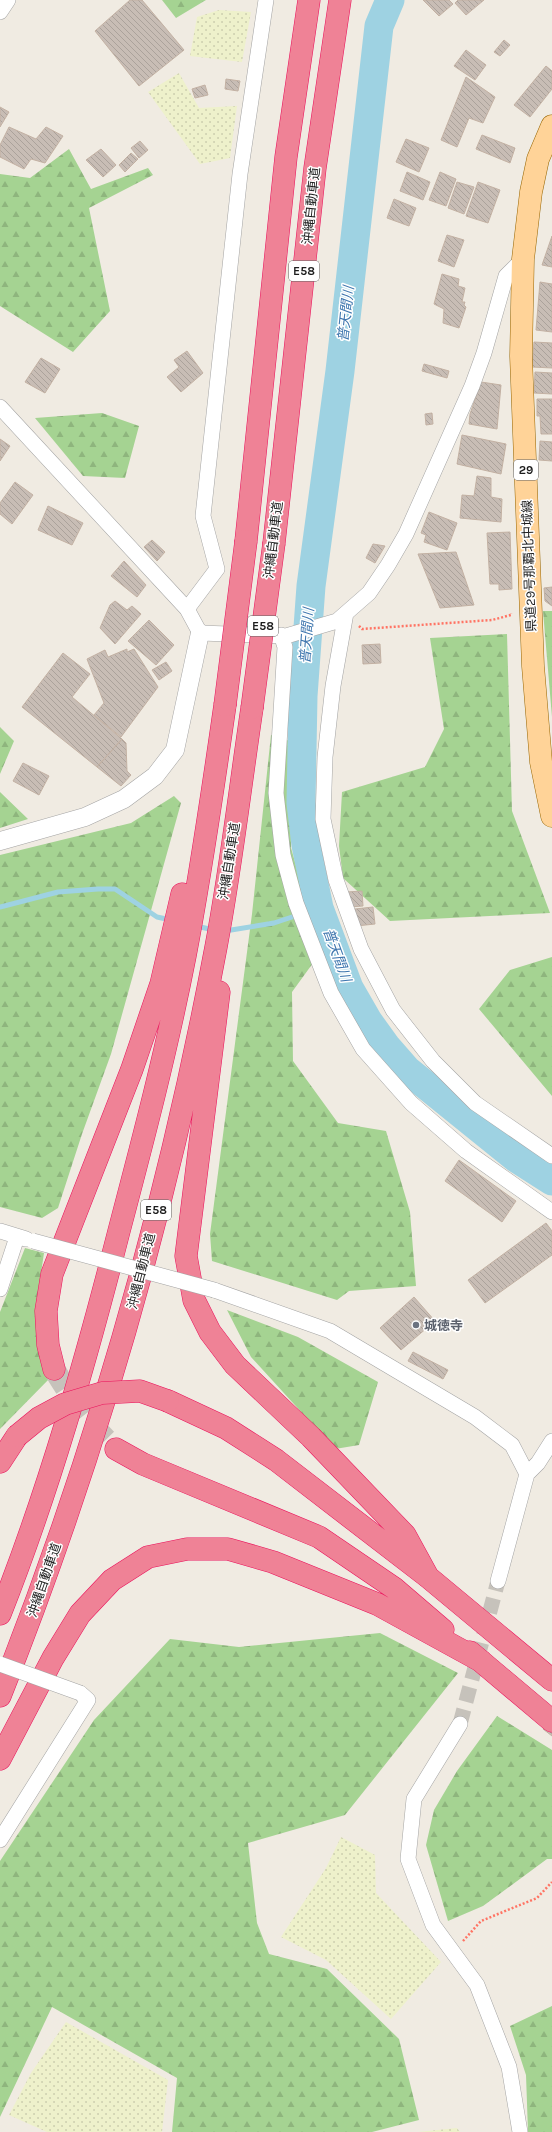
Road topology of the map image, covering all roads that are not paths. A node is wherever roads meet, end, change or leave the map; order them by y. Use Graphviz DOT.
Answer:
graph roads {
  1 [pos="8,0"];
  2 [pos="266,0"];
  3 [pos="309,0"];
  4 [pos="340,0"];
  5 [pos="0,12"];
  6 [pos="552,126"];
  7 [pos="523,259"];
  8 [pos="0,407"];
  9 [pos="187,609"];
  10 [pos="341,617"];
  11 [pos="200,633"];
  12 [pos="284,635"];
  13 [pos="552,816"];
  14 [pos="208,826"];
  15 [pos="0,841"];
  16 [pos="216,945"];
  17 [pos="552,1156"];
  18 [pos="552,1212"];
  19 [pos="0,1231"];
  20 [pos="17,1236"];
  21 [pos="0,1289"];
  22 [pos="54,1369"];
  23 [pos="552,1440"];
  24 [pos="116,1449"];
  25 [pos="0,1462"];
  26 [pos="528,1474"];
  27 [pos="428,1577"];
  28 [pos="498,1581"];
  29 [pos="0,1614"];
  30 [pos="481,1661"];
  31 [pos="0,1664"];
  32 [pos="552,1680"];
  33 [pos="0,1696"];
  34 [pos="552,1721"];
  35 [pos="460,1724"];
  36 [pos="0,1759"];
  37 [pos="0,1840"];
  38 [pos="520,2132"];
  1 -- 5 [label="street"];
  2 -- 9 [label="street"];
  3 -- 14 [label="highway, 沖縄自動車道 / E58, bridge"];
  4 -- 16 [label="highway, 沖縄自動車道 / E58, bridge"];
  6 -- 7 [label="main road, 県道29号那覇北中城線 / 29"];
  7 -- 10 [label="street"];
  7 -- 13 [label="main road, 県道29号那覇北中城線 / 29"];
  8 -- 9 [label="street"];
  9 -- 11 [label="street"];
  10 -- 12 [label="street"];
  10 -- 17 [label="street"];
  11 -- 12 [label="street"];
  11 -- 15 [label="street"];
  12 -- 18 [label="street"];
  14 -- 22 [label="highway"];
  14 -- 29 [label="highway, 沖縄自動車道 / E58"];
  16 -- 27 [label="highway"];
  16 -- 33 [label="highway, 沖縄自動車道 / E58"];
  19 -- 20 [label="street"];
  20 -- 21 [label="street"];
  20 -- 26 [label="street, bridge"];
  23 -- 26 [label="street"];
  24 -- 30 [label="highway"];
  25 -- 27 [label="highway, bridge"];
  26 -- 28 [label="street"];
  27 -- 32 [label="highway"];
  30 -- 34 [label="highway"];
  30 -- 36 [label="highway"];
  31 -- 37 [label="street, bridge"];
  35 -- 38 [label="street"];
}
